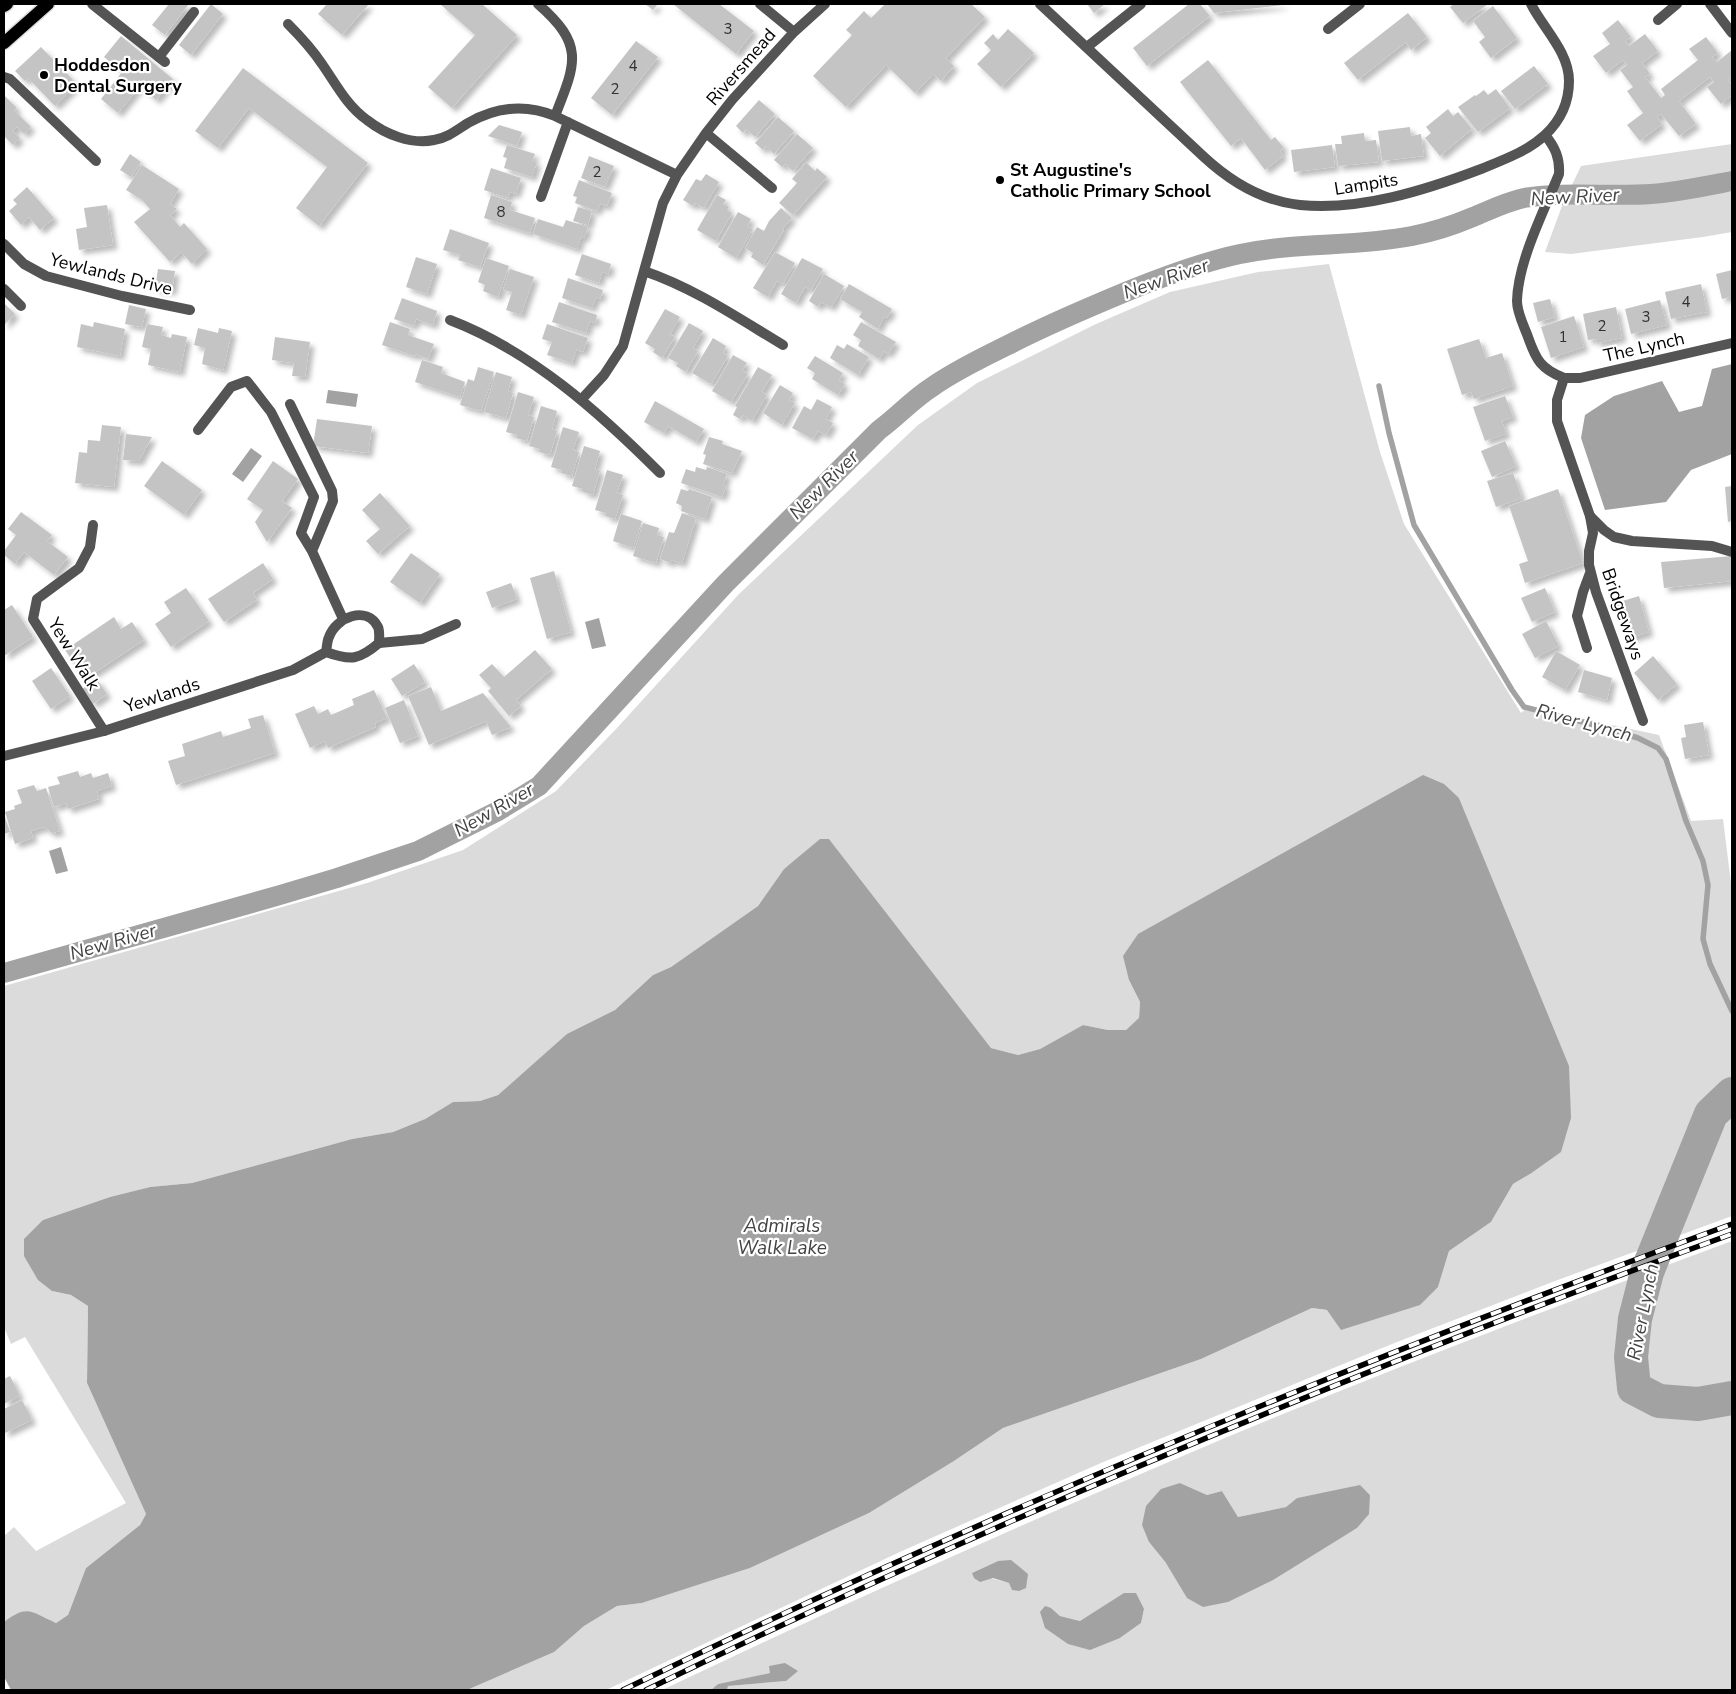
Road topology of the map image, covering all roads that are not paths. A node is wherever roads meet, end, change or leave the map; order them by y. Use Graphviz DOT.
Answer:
graph roads {
  1 [pos="7,4"];
  2 [pos="48,4"];
  3 [pos="92,4"];
  4 [pos="538,4"];
  5 [pos="760,4"];
  6 [pos="825,4"];
  7 [pos="1040,4"];
  8 [pos="1141,4"];
  9 [pos="1531,4"];
  10 [pos="1678,4"];
  11 [pos="1355,5"];
  12 [pos="1712,5"];
  13 [pos="4,6"];
  14 [pos="194,12"];
  15 [pos="1658,20"];
  16 [pos="288,24"];
  17 [pos="1328,29"];
  18 [pos="794,32"];
  19 [pos="1732,33"];
  20 [pos="4,43"];
  21 [pos="1087,47"];
  22 [pos="4,77"];
  23 [pos="555,116"];
  24 [pos="568,122"];
  25 [pos="706,133"];
  26 [pos="1545,135"];
  27 [pos="96,161"];
  28 [pos="677,175"];
  29 [pos="772,188"];
  30 [pos="541,197"];
  31 [pos="4,244"];
  32 [pos="644,271"];
  33 [pos="4,289"];
  34 [pos="21,306"];
  35 [pos="190,310"];
  36 [pos="450,320"];
  37 [pos="1732,343"];
  38 [pos="783,345"];
  39 [pos="1564,378"];
  40 [pos="581,400"];
  41 [pos="290,404"];
  42 [pos="198,430"];
  43 [pos="660,473"];
  44 [pos="1590,516"];
  45 [pos="93,525"];
  46 [pos="312,551"];
  47 [pos="1732,552"];
  48 [pos="1590,573"];
  49 [pos="343,619"];
  50 [pos="456,624"];
  51 [pos="379,643"];
  52 [pos="1587,648"];
  53 [pos="326,652"];
  54 [pos="1643,721"];
  55 [pos="104,731"];
  56 [pos="4,756"];
  1 -- 13 [label="main road"];
  2 -- 20 [label="main road"];
  3 -- 14 [label="street"];
  4 -- 23 [label="street"];
  5 -- 18 [label="street"];
  6 -- 18 [label="street, Riversmead"];
  7 -- 21 [label="street, Lampits"];
  8 -- 21 [label="street"];
  9 -- 26 [label="street, Lampits"];
  10 -- 15 [label="street"];
  11 -- 17 [label="street"];
  12 -- 19 [label="street"];
  16 -- 23 [label="street"];
  18 -- 25 [label="street, Riversmead"];
  21 -- 26 [label="street, Lampits"];
  22 -- 27 [label="street"];
  23 -- 24 [label="street"];
  24 -- 28 [label="street"];
  24 -- 30 [label="street"];
  25 -- 28 [label="street, Riversmead"];
  25 -- 29 [label="street, Riversmead"];
  26 -- 39 [label="street"];
  28 -- 32 [label="street, Riversmead"];
  31 -- 35 [label="street, Yewlands Drive"];
  32 -- 38 [label="street"];
  32 -- 40 [label="street, Riversmead"];
  33 -- 34 [label="street"];
  36 -- 40 [label="street"];
  37 -- 39 [label="street, The Lynch"];
  39 -- 44 [label="street"];
  40 -- 43 [label="street"];
  41 -- 46 [label="street"];
  42 -- 46 [label="street"];
  44 -- 47 [label="street"];
  44 -- 48 [label="street, Bridgeways"];
  45 -- 55 [label="street, Yew Walk"];
  46 -- 49 [label="street"];
  48 -- 52 [label="street"];
  48 -- 54 [label="street, Bridgeways"];
  49 -- 51 [label="street"];
  49 -- 53 [label="street"];
  50 -- 51 [label="street"];
  51 -- 53 [label="street"];
  53 -- 55 [label="street, Yewlands"];
  55 -- 56 [label="street, Yewlands"];
}
